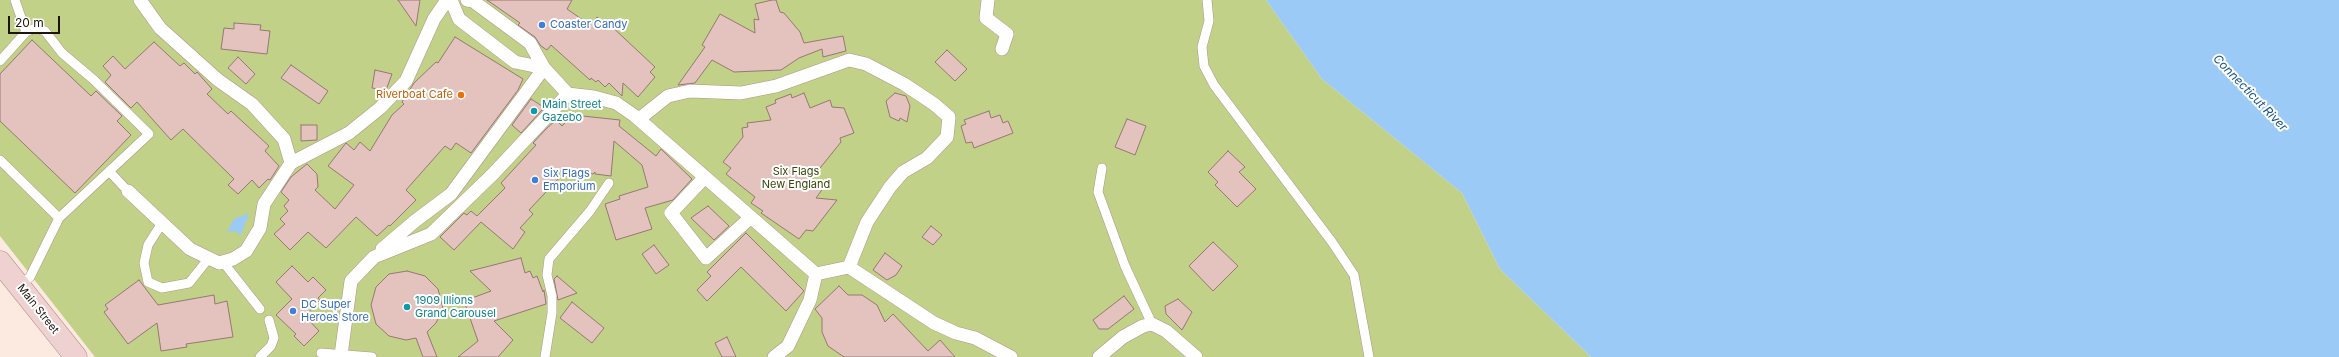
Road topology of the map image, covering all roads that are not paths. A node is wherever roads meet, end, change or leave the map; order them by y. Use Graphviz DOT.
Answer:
graph roads {
  1 [pos="15,0"];
  2 [pos="140,0"];
  3 [pos="447,0"];
  4 [pos="451,0"];
  5 [pos="467,0"];
  6 [pos="988,0"];
  7 [pos="1207,0"];
  8 [pos="26,32"];
  9 [pos="1002,49"];
  10 [pos="0,61"];
  11 [pos="544,68"];
  12 [pos="568,94"];
  13 [pos="639,119"];
  14 [pos="0,160"];
  15 [pos="291,163"];
  16 [pos="1102,168"];
  17 [pos="109,171"];
  18 [pos="705,177"];
  19 [pos="609,183"];
  20 [pos="126,189"];
  21 [pos="59,218"];
  22 [pos="750,218"];
  23 [pos="162,223"];
  24 [pos="374,257"];
  25 [pos="209,258"];
  26 [pos="0,262"];
  27 [pos="223,262"];
  28 [pos="848,267"];
  29 [pos="816,274"];
  30 [pos="19,286"];
  31 [pos="260,308"];
  32 [pos="269,320"];
  33 [pos="1152,324"];
  34 [pos="321,353"];
  35 [pos="341,355"];
  36 [pos="76,357"];
  37 [pos="260,357"];
  38 [pos="372,357"];
  39 [pos="545,357"];
  40 [pos="774,357"];
  41 [pos="1011,357"];
  42 [pos="1099,357"];
  43 [pos="1196,357"];
  44 [pos="1369,357"];
  1 -- 8 [label="lane"];
  2 -- 15 [label="street"];
  3 -- 15 [label="street"];
  4 -- 11 [label="street"];
  5 -- 11 [label="street"];
  6 -- 9 [label="street"];
  7 -- 44 [label="lane"];
  8 -- 10 [label="lane"];
  8 -- 17 [label="lane"];
  11 -- 12 [label="street"];
  11 -- 24 [label="street"];
  12 -- 13 [label="street"];
  12 -- 24 [label="street"];
  13 -- 18 [label="street"];
  13 -- 28 [label="street"];
  14 -- 21 [label="lane"];
  15 -- 27 [label="street"];
  16 -- 33 [label="lane"];
  17 -- 20 [label="lane"];
  17 -- 21 [label="lane"];
  18 -- 22 [label="street"];
  18 -- 22 [label="street"];
  19 -- 39 [label="lane"];
  20 -- 23 [label="street"];
  21 -- 30 [label="lane"];
  22 -- 29 [label="street"];
  23 -- 25 [label="street"];
  23 -- 25 [label="lane"];
  24 -- 35 [label="street"];
  25 -- 27 [label="street"];
  26 -- 30 [label="main road, Main Street"];
  27 -- 31 [label="lane"];
  28 -- 29 [label="street"];
  28 -- 41 [label="street"];
  29 -- 40 [label="street"];
  30 -- 36 [label="main road, Main Street"];
  32 -- 37 [label="lane"];
  33 -- 42 [label="street"];
  33 -- 43 [label="street"];
  34 -- 35 [label="lane"];
  35 -- 38 [label="lane"];
}
